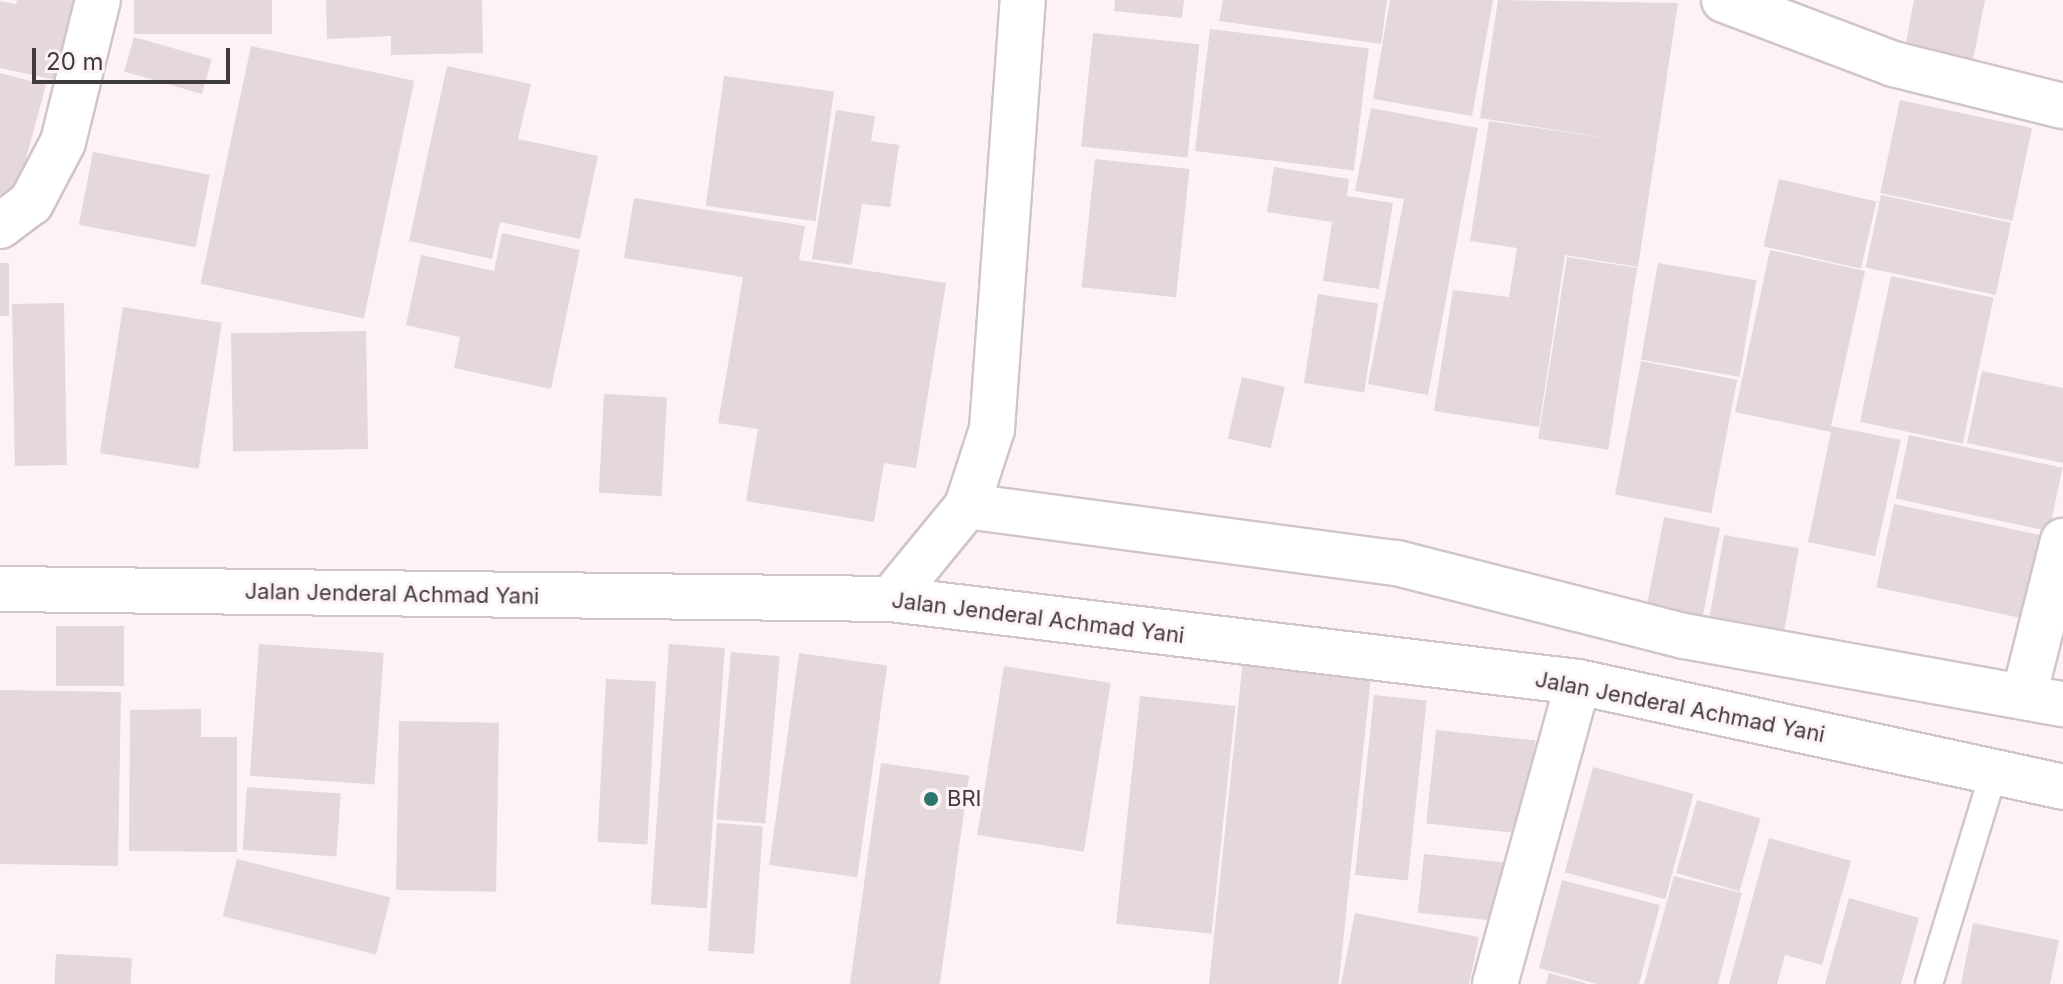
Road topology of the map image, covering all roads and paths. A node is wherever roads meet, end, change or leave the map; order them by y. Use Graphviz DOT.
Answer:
graph roads {
  1 [pos="98,0"];
  2 [pos="1023,0"];
  3 [pos="1724,0"];
  4 [pos="2063,106"];
  5 [pos="0,226"];
  6 [pos="967,506"];
  7 [pos="2063,541"];
  8 [pos="0,589"];
  9 [pos="891,599"];
  10 [pos="1578,682"];
  11 [pos="2044,700"];
  12 [pos="1994,772"];
  13 [pos="2063,787"];
  14 [pos="1495,984"];
  15 [pos="1929,984"];
  1 -- 5 [label="main road"];
  2 -- 6 [label="main road"];
  3 -- 4 [label="main road"];
  6 -- 9 [label="main road"];
  6 -- 11 [label="main road"];
  7 -- 11 [label="main road"];
  8 -- 9 [label="main road, Jalan Jenderal Achmad Yani"];
  9 -- 10 [label="main road, Jalan Jenderal Achmad Yani"];
  10 -- 12 [label="main road, Jalan Jenderal Achmad Yani"];
  10 -- 14 [label="main road"];
  12 -- 13 [label="main road, Jalan Jenderal Achmad Yani"];
  12 -- 15 [label="lane"];
}
